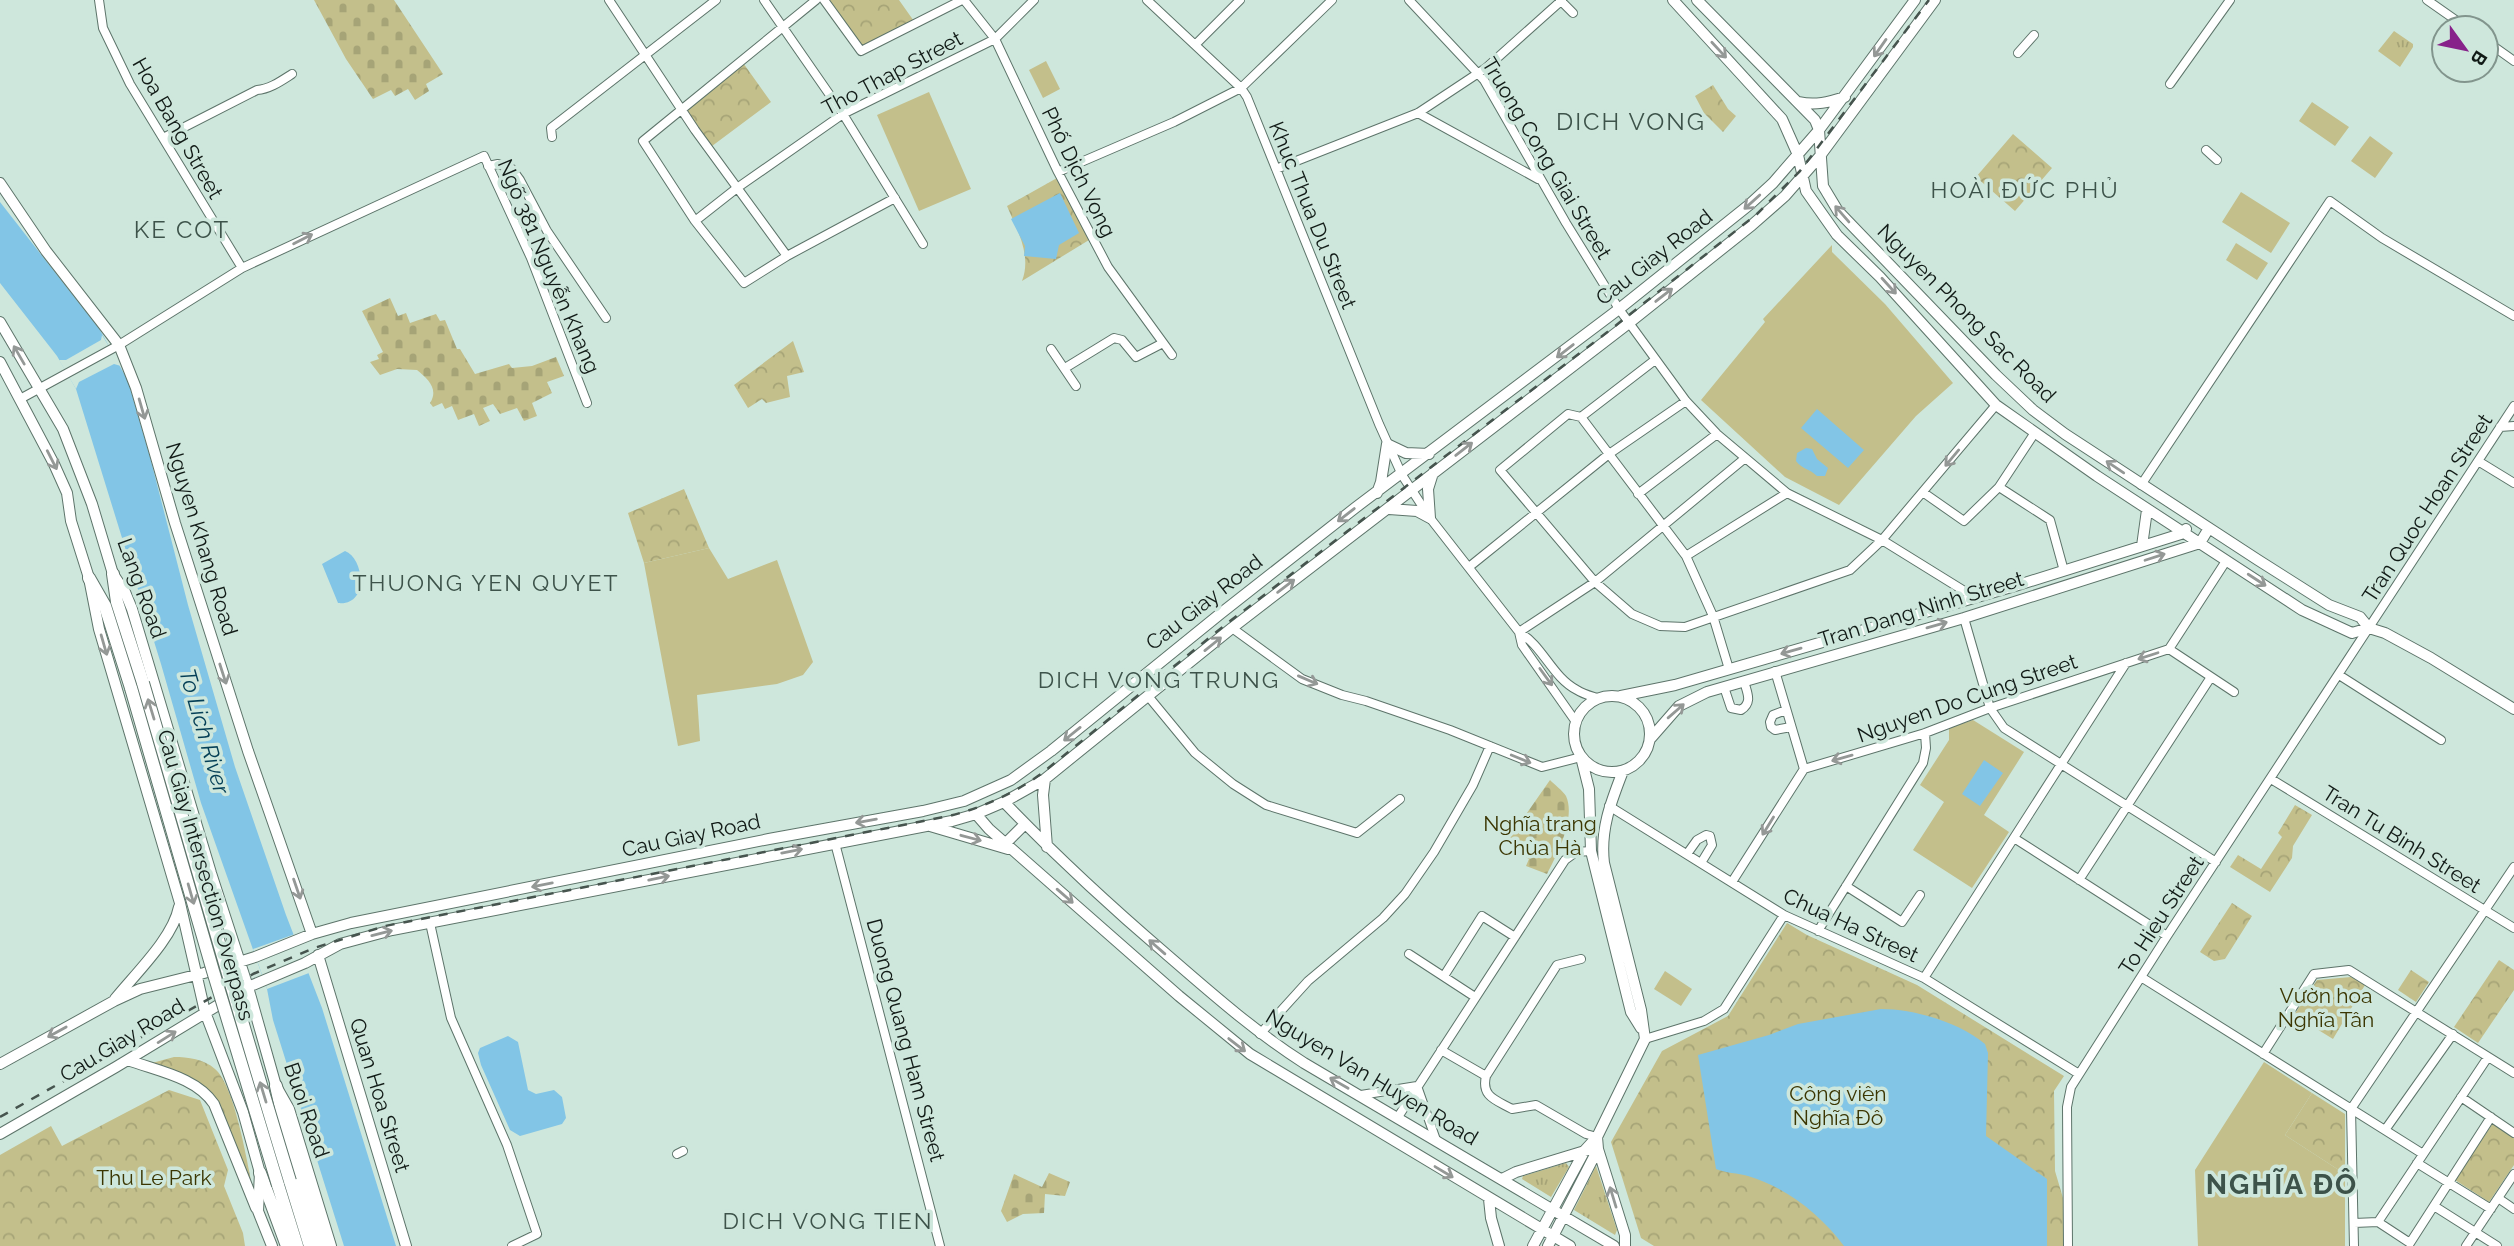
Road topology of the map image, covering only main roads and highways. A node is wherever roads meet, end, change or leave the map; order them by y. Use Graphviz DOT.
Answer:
graph roads {
  1 [pos="1673,0"];
  2 [pos="1697,0"];
  3 [pos="1915,0"];
  4 [pos="1935,0"];
  5 [pos="1844,97"];
  6 [pos="1799,102"];
  7 [pos="1819,130"];
  8 [pos="1798,155"];
  9 [pos="1820,156"];
  10 [pos="1803,176"];
  11 [pos="0,183"];
  12 [pos="1723,227"];
  13 [pos="1733,240"];
  14 [pos="1941,317"];
  15 [pos="0,322"];
  16 [pos="1927,330"];
  17 [pos="0,362"];
  18 [pos="1429,454"];
  19 [pos="1433,474"];
  20 [pos="1377,493"];
  21 [pos="1388,509"];
  22 [pos="2147,509"];
  23 [pos="2193,518"];
  24 [pos="2209,528"];
  25 [pos="2184,533"];
  26 [pos="2200,543"];
  27 [pos="2142,546"];
  28 [pos="113,574"];
  29 [pos="89,578"];
  30 [pos="2324,601"];
  31 [pos="2315,617"];
  32 [pos="2369,628"];
  33 [pos="137,685"];
  34 [pos="1621,696"];
  35 [pos="1105,706"];
  36 [pos="2514,709"];
  37 [pos="1117,720"];
  38 [pos="1651,738"];
  39 [pos="1581,757"];
  40 [pos="1623,771"];
  41 [pos="1045,779"];
  42 [pos="1004,802"];
  43 [pos="976,814"];
  44 [pos="1025,824"];
  45 [pos="927,825"];
  46 [pos="1047,846"];
  47 [pos="1010,847"];
  48 [pos="722,849"];
  49 [pos="1597,851"];
  50 [pos="725,864"];
  51 [pos="180,903"];
  52 [pos="312,934"];
  53 [pos="318,956"];
  54 [pos="240,962"];
  55 [pos="195,975"];
  56 [pos="248,987"];
  57 [pos="114,1001"];
  58 [pos="205,1013"];
  59 [pos="128,1060"];
  60 [pos="0,1064"];
  61 [pos="276,1086"];
  62 [pos="1398,1117"];
  63 [pos="0,1134"];
  64 [pos="1386,1136"];
  65 [pos="1597,1143"];
  66 [pos="1585,1150"];
  67 [pos="260,1173"];
  68 [pos="1502,1179"];
  69 [pos="284,1183"];
  70 [pos="1489,1199"];
  71 [pos="258,1211"];
  72 [pos="1558,1213"];
  73 [pos="1542,1229"];
  74 [pos="1551,1241"];
  75 [pos="272,1246"];
  76 [pos="286,1246"];
  77 [pos="297,1246"];
  78 [pos="310,1246"];
  79 [pos="321,1246"];
  80 [pos="331,1246"];
  81 [pos="405,1246"];
  82 [pos="1499,1246"];
  83 [pos="1533,1246"];
  84 [pos="1570,1246"];
  85 [pos="1614,1246"];
  86 [pos="1625,1246"];
  1 -- 8 [label="main road, Nguyen Phong Sac Road, one-way"];
  2 -- 6 [label="main road"];
  3 -- 5 [label="main road, Cau Giay Road, one-way"];
  4 -- 9 [label="main road, Cau Giay Road"];
  5 -- 6 [label="main road"];
  5 -- 7 [label="main road, Cau Giay Road"];
  6 -- 7 [label="main road"];
  7 -- 8 [label="main road, Cau Giay Road"];
  7 -- 9 [label="main road, Nguyen Phong Sac Road"];
  8 -- 10 [label="main road, Nguyen Phong Sac Road"];
  8 -- 12 [label="main road, Cau Giay Road, one-way"];
  9 -- 10 [label="main road, Cau Giay Road"];
  14 -- 9 [label="main road, Nguyen Phong Sac Road, one-way"];
  10 -- 13 [label="main road, Cau Giay Road"];
  10 -- 16 [label="main road, Nguyen Phong Sac Road, one-way"];
  11 -- 52 [label="main road, Nguyen Khang Road, one-way"];
  12 -- 13 [label="main road"];
  12 -- 18 [label="main road, Cau Giay Road, one-way"];
  19 -- 13 [label="main road, Cau Giay Road, one-way"];
  14 -- 16 [label="main road"];
  23 -- 14 [label="main road, Nguyen Phong Sac Road, one-way"];
  28 -- 15 [label="main road, Lang Road, one-way"];
  16 -- 22 [label="main road, Nguyen Phong Sac Road"];
  17 -- 29 [label="main road, one-way"];
  18 -- 20 [label="main road, Cau Giay Road"];
  18 -- 20 [label="main road"];
  19 -- 21 [label="main road, Cau Giay Road"];
  19 -- 21 [label="main road"];
  20 -- 35 [label="main road, Cau Giay Road, one-way"];
  37 -- 21 [label="main road, Cau Giay Road, one-way"];
  22 -- 25 [label="main road, Nguyen Phong Sac Road"];
  22 -- 27 [label="main road"];
  23 -- 24 [label="main road, Nguyen Phong Sac Road"];
  23 -- 25 [label="main road"];
  24 -- 26 [label="main road"];
  24 -- 30 [label="main road, Nguyen Phong Sac Road"];
  25 -- 26 [label="main road, Nguyen Phong Sac Road"];
  25 -- 27 [label="main road, Tran Dang Ninh Street"];
  26 -- 31 [label="main road, Nguyen Phong Sac Road, one-way"];
  38 -- 26 [label="main road, Tran Dang Ninh Street, one-way"];
  27 -- 34 [label="main road, Tran Dang Ninh Street, one-way"];
  28 -- 33 [label="highway, Cau Giay Intersection Overpass"];
  54 -- 28 [label="main road, Lang Road, one-way"];
  29 -- 33 [label="highway, Cau Giay Intersection Overpass"];
  29 -- 51 [label="main road, one-way"];
  30 -- 31 [label="main road"];
  30 -- 32 [label="main road, Nguyen Phong Sac Road"];
  31 -- 32 [label="main road, Nguyen Phong Sac Road"];
  32 -- 36 [label="main road"];
  33 -- 69 [label="highway, Cau Giay Intersection Overpass, bridge"];
  34 -- 38 [label="main road"];
  34 -- 39 [label="main road"];
  35 -- 37 [label="main road"];
  35 -- 48 [label="main road, Cau Giay Road, one-way"];
  37 -- 41 [label="main road, Cau Giay Road"];
  38 -- 40 [label="main road"];
  39 -- 40 [label="main road"];
  39 -- 49 [label="main road"];
  40 -- 49 [label="main road"];
  41 -- 42 [label="main road, Cau Giay Road"];
  41 -- 46 [label="main road"];
  42 -- 43 [label="main road, Cau Giay Road"];
  42 -- 44 [label="main road, Nguyen Van Huyen Road"];
  43 -- 45 [label="main road, Cau Giay Road"];
  43 -- 47 [label="main road, Nguyen Van Huyen Road"];
  44 -- 46 [label="main road, Nguyen Van Huyen Road"];
  44 -- 47 [label="main road"];
  45 -- 47 [label="main road, one-way"];
  50 -- 45 [label="main road, Cau Giay Road, one-way"];
  62 -- 46 [label="main road, Nguyen Van Huyen Road, one-way"];
  47 -- 64 [label="main road, Nguyen Van Huyen Road, one-way"];
  48 -- 50 [label="main road"];
  48 -- 52 [label="main road, Cau Giay Road, one-way"];
  49 -- 65 [label="main road"];
  53 -- 50 [label="main road, Cau Giay Road, one-way"];
  51 -- 55 [label="main road"];
  51 -- 57 [label="main road"];
  52 -- 54 [label="main road, Cau Giay Road"];
  53 -- 56 [label="main road, Cau Giay Road"];
  53 -- 81 [label="main road, Quan Hoa Street"];
  54 -- 55 [label="main road, Cau Giay Road"];
  54 -- 56 [label="main road, Lang Road"];
  55 -- 57 [label="main road, Cau Giay Road"];
  55 -- 58 [label="main road"];
  56 -- 58 [label="main road, Cau Giay Road"];
  56 -- 61 [label="main road, Buoi Road"];
  57 -- 60 [label="main road, Cau Giay Road, one-way"];
  59 -- 58 [label="main road, Cau Giay Road, one-way"];
  58 -- 67 [label="main road"];
  59 -- 63 [label="main road, Cau Giay Road"];
  59 -- 71 [label="main road"];
  61 -- 79 [label="highway"];
  61 -- 80 [label="main road, Buoi Road"];
  62 -- 64 [label="main road"];
  62 -- 68 [label="main road, Nguyen Van Huyen Road"];
  64 -- 70 [label="main road, Nguyen Van Huyen Road, one-way"];
  65 -- 66 [label="main road"];
  65 -- 72 [label="main road"];
  86 -- 65 [label="main road, one-way"];
  66 -- 68 [label="main road"];
  66 -- 72 [label="main road"];
  67 -- 71 [label="main road"];
  67 -- 76 [label="highway"];
  68 -- 72 [label="main road, Nguyen Van Huyen Road"];
  69 -- 77 [label="highway"];
  69 -- 78 [label="highway"];
  70 -- 73 [label="main road, Nguyen Van Huyen Road"];
  70 -- 82 [label="main road"];
  71 -- 75 [label="main road"];
  72 -- 73 [label="main road"];
  72 -- 74 [label="main road"];
  72 -- 85 [label="main road, Nguyen Van Huyen Road"];
  73 -- 74 [label="main road, Nguyen Van Huyen Road"];
  73 -- 83 [label="main road"];
  74 -- 84 [label="main road, Nguyen Van Huyen Road"];
}
